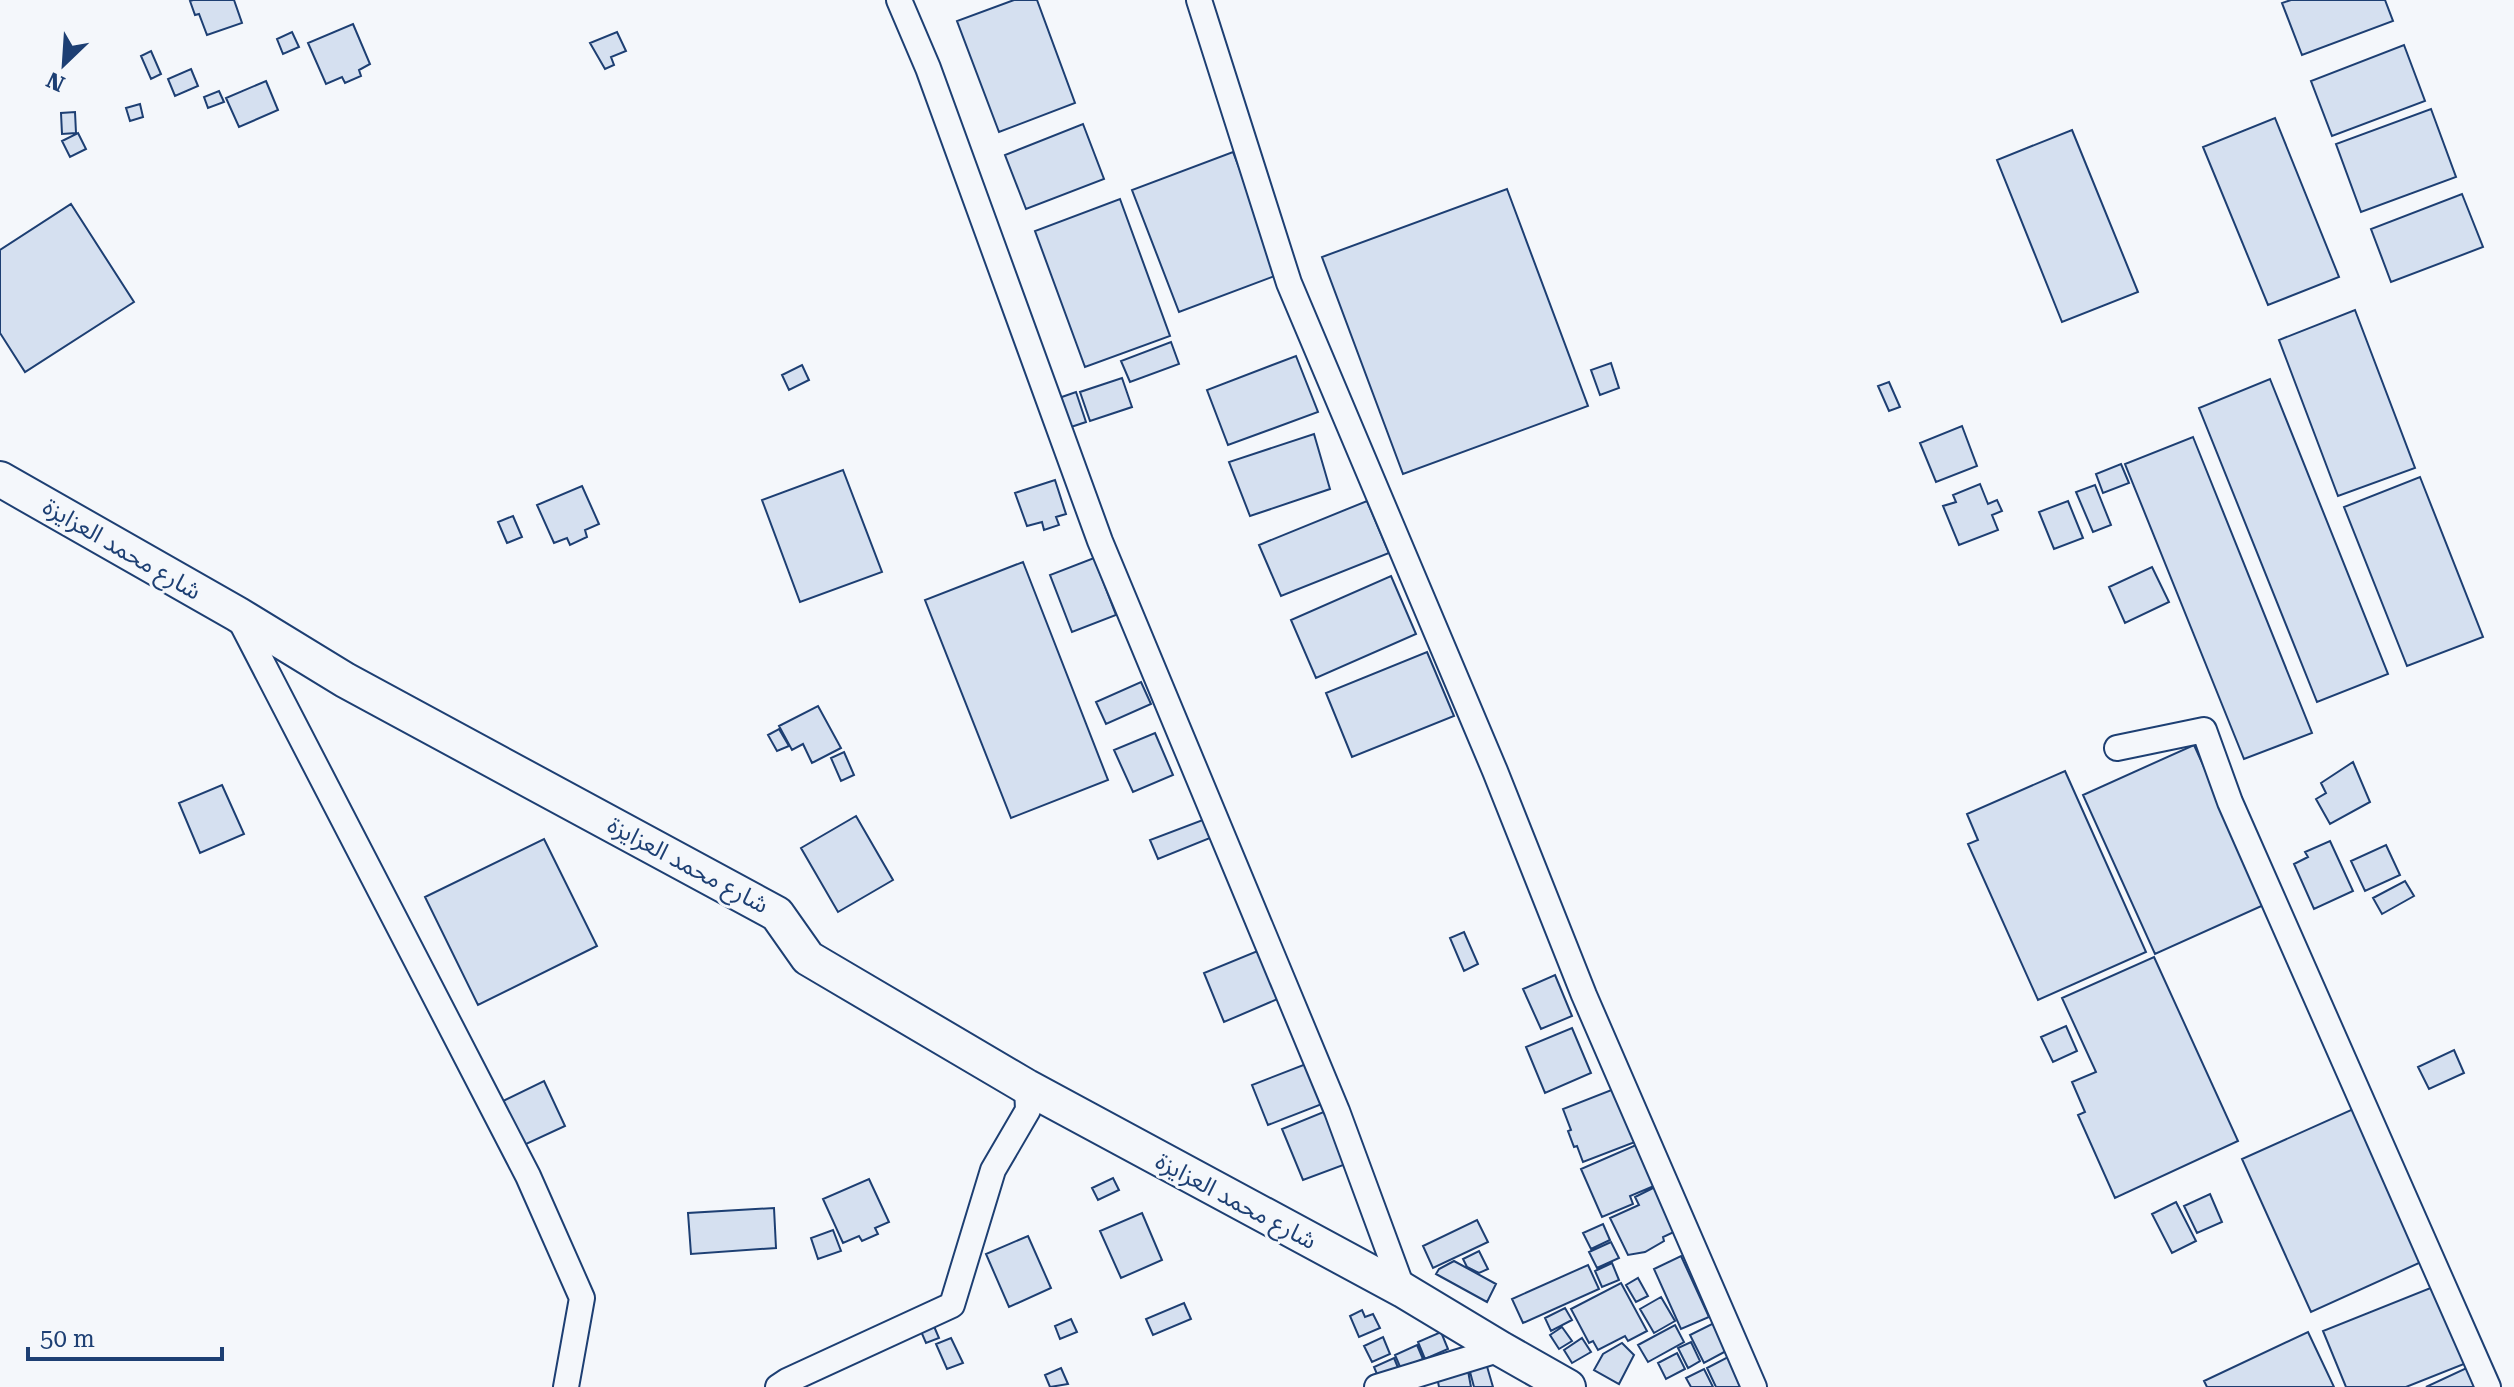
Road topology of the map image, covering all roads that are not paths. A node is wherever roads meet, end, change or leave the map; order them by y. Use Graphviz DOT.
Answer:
graph roads {
  1 [pos="899,0"];
  2 [pos="1199,0"];
  3 [pos="0,479"];
  4 [pos="237,614"];
  5 [pos="2117,748"];
  6 [pos="1027,1087"];
  7 [pos="1403,1290"];
  8 [pos="1501,1349"];
  9 [pos="566,1387"];
  10 [pos="778,1387"];
  11 [pos="1377,1387"];
  12 [pos="1568,1387"];
  13 [pos="1754,1387"];
  14 [pos="2488,1387"];
  1 -- 7 [label="street"];
  2 -- 13 [label="street"];
  3 -- 4 [label="main road, شارع محمد العزايزة"];
  4 -- 6 [label="main road, شارع محمد العزايزة"];
  4 -- 9 [label="street"];
  5 -- 14 [label="street"];
  6 -- 7 [label="main road, شارع محمد العزايزة"];
  6 -- 10 [label="street"];
  7 -- 8 [label="main road, شارع محمد العزايزة"];
  8 -- 11 [label="street"];
  8 -- 12 [label="main road, شارع محمد العزايزة"];
}
